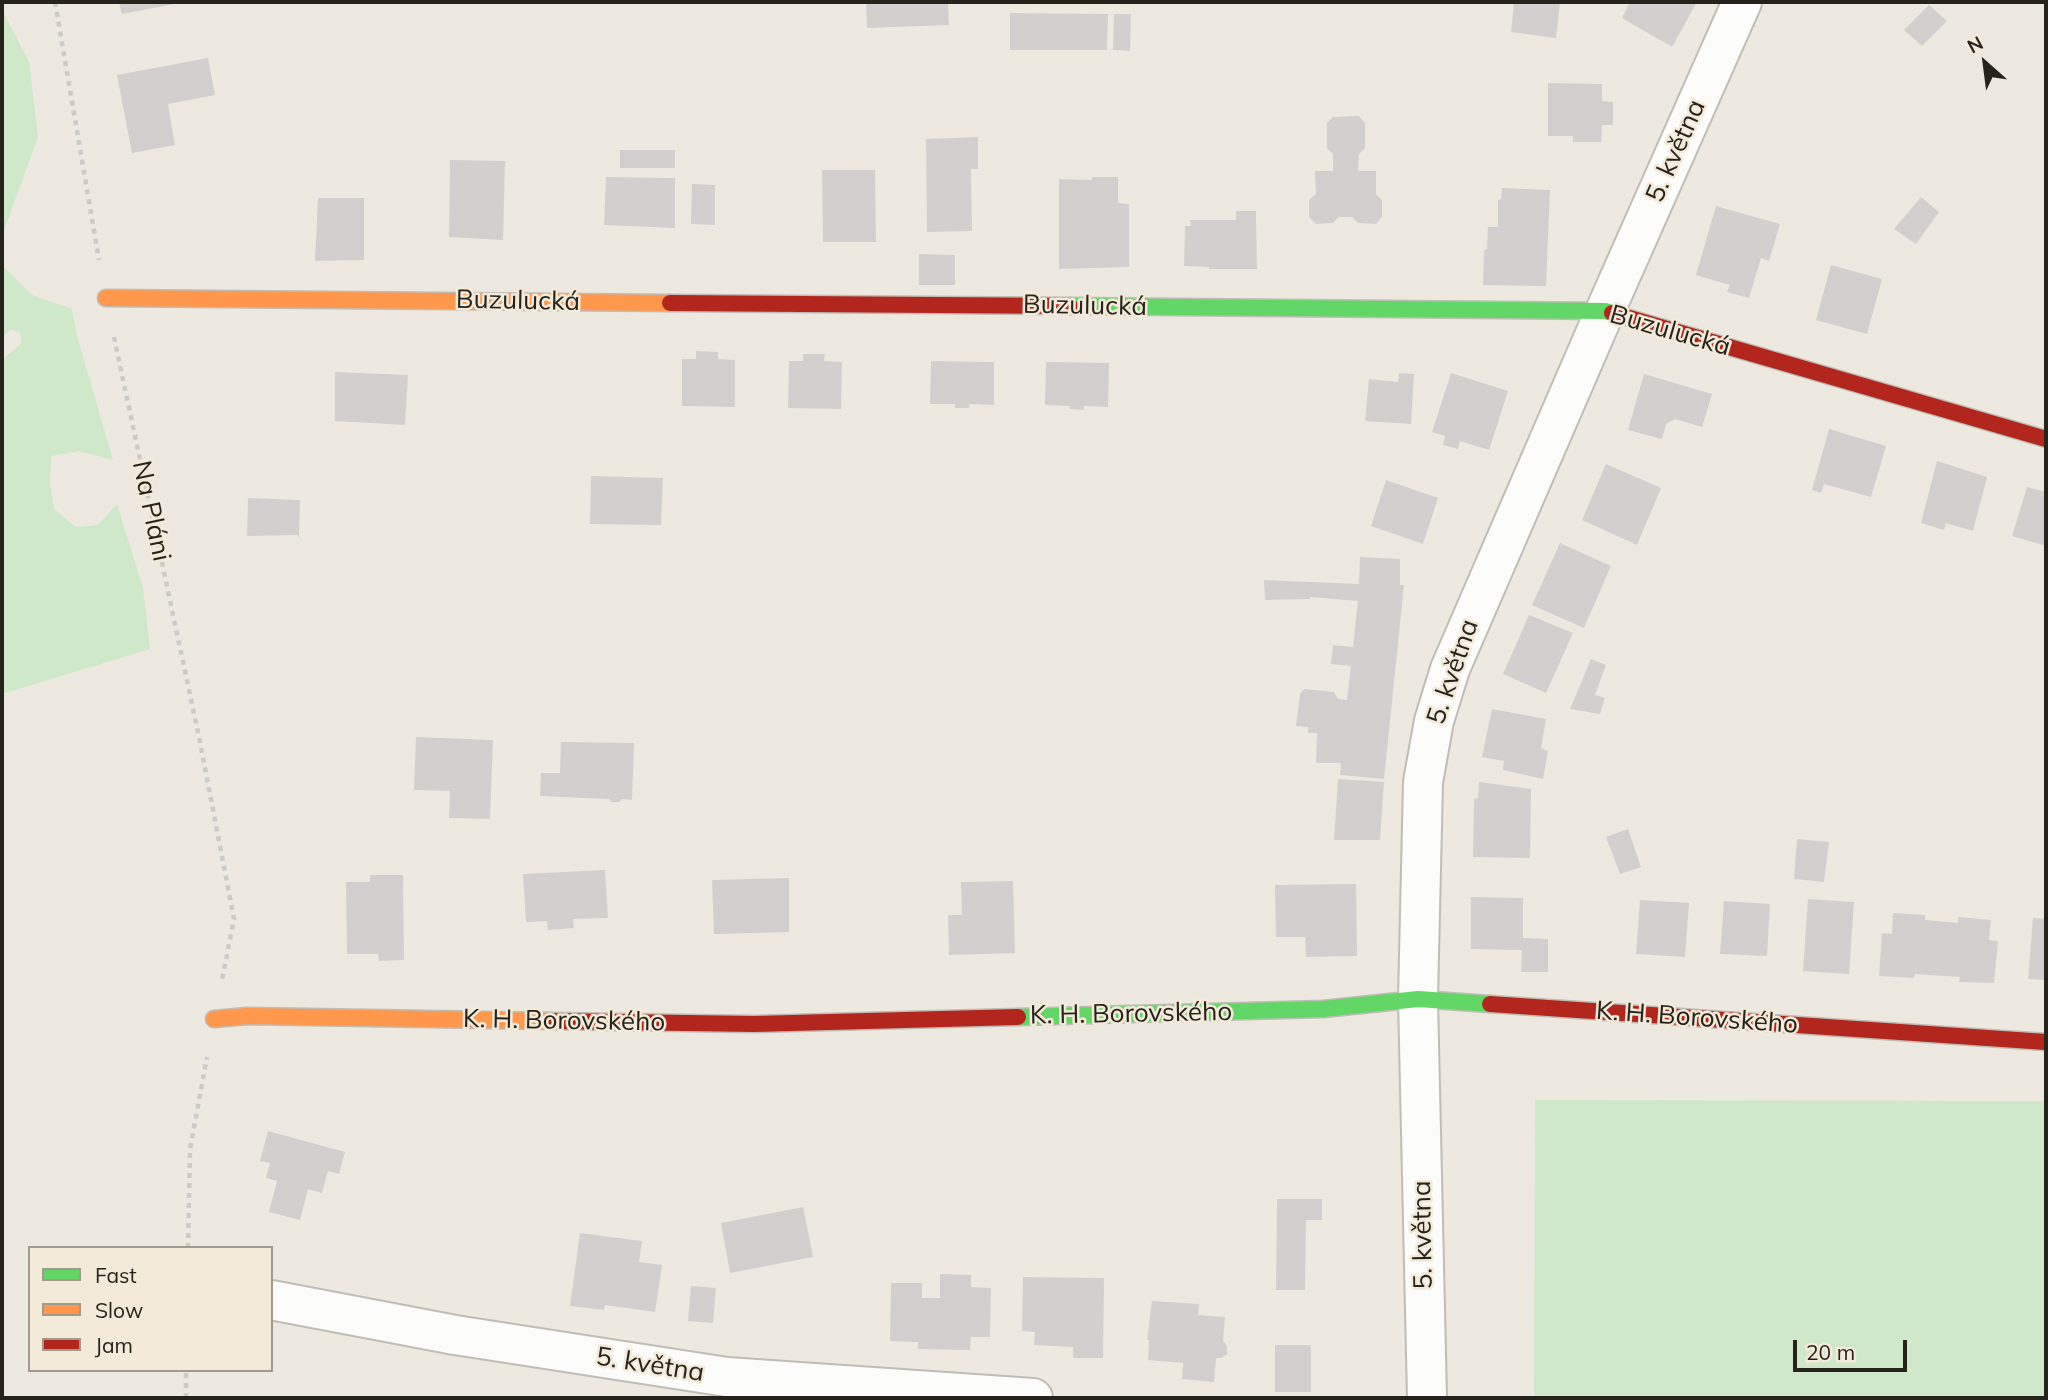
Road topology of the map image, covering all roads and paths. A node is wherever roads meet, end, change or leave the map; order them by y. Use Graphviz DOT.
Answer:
graph roads {
  1 [pos="55,2"];
  2 [pos="1742,2"];
  3 [pos="106,298"];
  4 [pos="1605,311"];
  5 [pos="2046,439"];
  6 [pos="1418,999"];
  7 [pos="214,1019"];
  8 [pos="2046,1042"];
  9 [pos="188,1246"];
  10 [pos="273,1300"];
  11 [pos="186,1372"];
  12 [pos="186,1398"];
  13 [pos="1033,1398"];
  14 [pos="1427,1398"];
  1 -- 3 [label="path, Na Pláni"];
  2 -- 4 [label="street, 5. května"];
  3 -- 4 [label="street, Buzulucká"];
  3 -- 7 [label="path, Na Pláni"];
  4 -- 5 [label="street, Buzulucká"];
  4 -- 6 [label="street, 5. května"];
  6 -- 7 [label="street, K. H. Borovského"];
  6 -- 8 [label="street, K. H. Borovského"];
  6 -- 14 [label="street, 5. května"];
  7 -- 9 [label="path, Na Pláni"];
  10 -- 13 [label="street, 5. května"];
  11 -- 12 [label="path"];
}
